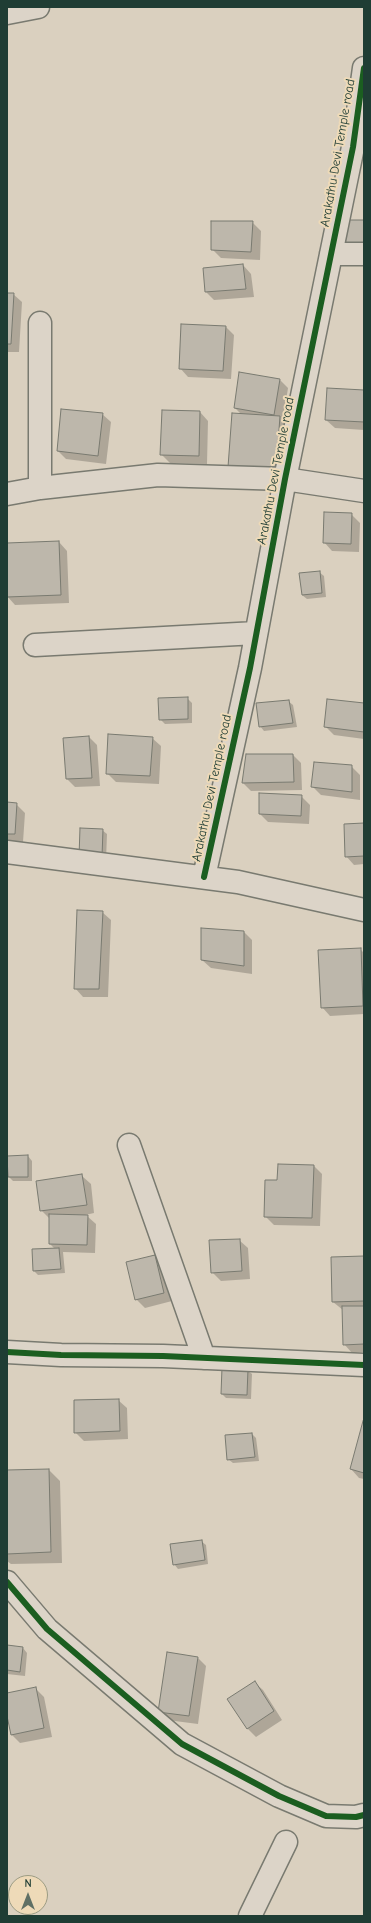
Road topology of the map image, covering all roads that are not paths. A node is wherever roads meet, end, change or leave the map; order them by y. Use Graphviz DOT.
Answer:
graph roads {
  1 [pos="38,7"];
  2 [pos="7,13"];
  3 [pos="364,68"];
  4 [pos="331,254"];
  5 [pos="364,254"];
  6 [pos="40,323"];
  7 [pos="284,479"];
  8 [pos="40,488"];
  9 [pos="364,491"];
  10 [pos="7,494"];
  11 [pos="256,633"];
  12 [pos="35,645"];
  13 [pos="7,852"];
  14 [pos="204,877"];
  15 [pos="364,910"];
  16 [pos="128,1145"];
  17 [pos="7,1352"];
  18 [pos="204,1358"];
  19 [pos="364,1365"];
  20 [pos="7,1582"];
  21 [pos="364,1815"];
  22 [pos="286,1842"];
  23 [pos="250,1916"];
  1 -- 2 [label="street"];
  3 -- 4 [label="street, Arakathu Devi Temple road"];
  4 -- 5 [label="street"];
  4 -- 7 [label="street, Arakathu Devi Temple road"];
  6 -- 8 [label="street"];
  7 -- 8 [label="street"];
  7 -- 9 [label="street"];
  7 -- 11 [label="street, Arakathu Devi Temple road"];
  8 -- 10 [label="street"];
  11 -- 12 [label="street"];
  11 -- 14 [label="street, Arakathu Devi Temple road"];
  13 -- 14 [label="street"];
  14 -- 15 [label="street"];
  16 -- 18 [label="street"];
  17 -- 18 [label="street"];
  18 -- 19 [label="street"];
  20 -- 21 [label="street"];
  22 -- 23 [label="street"];
}
